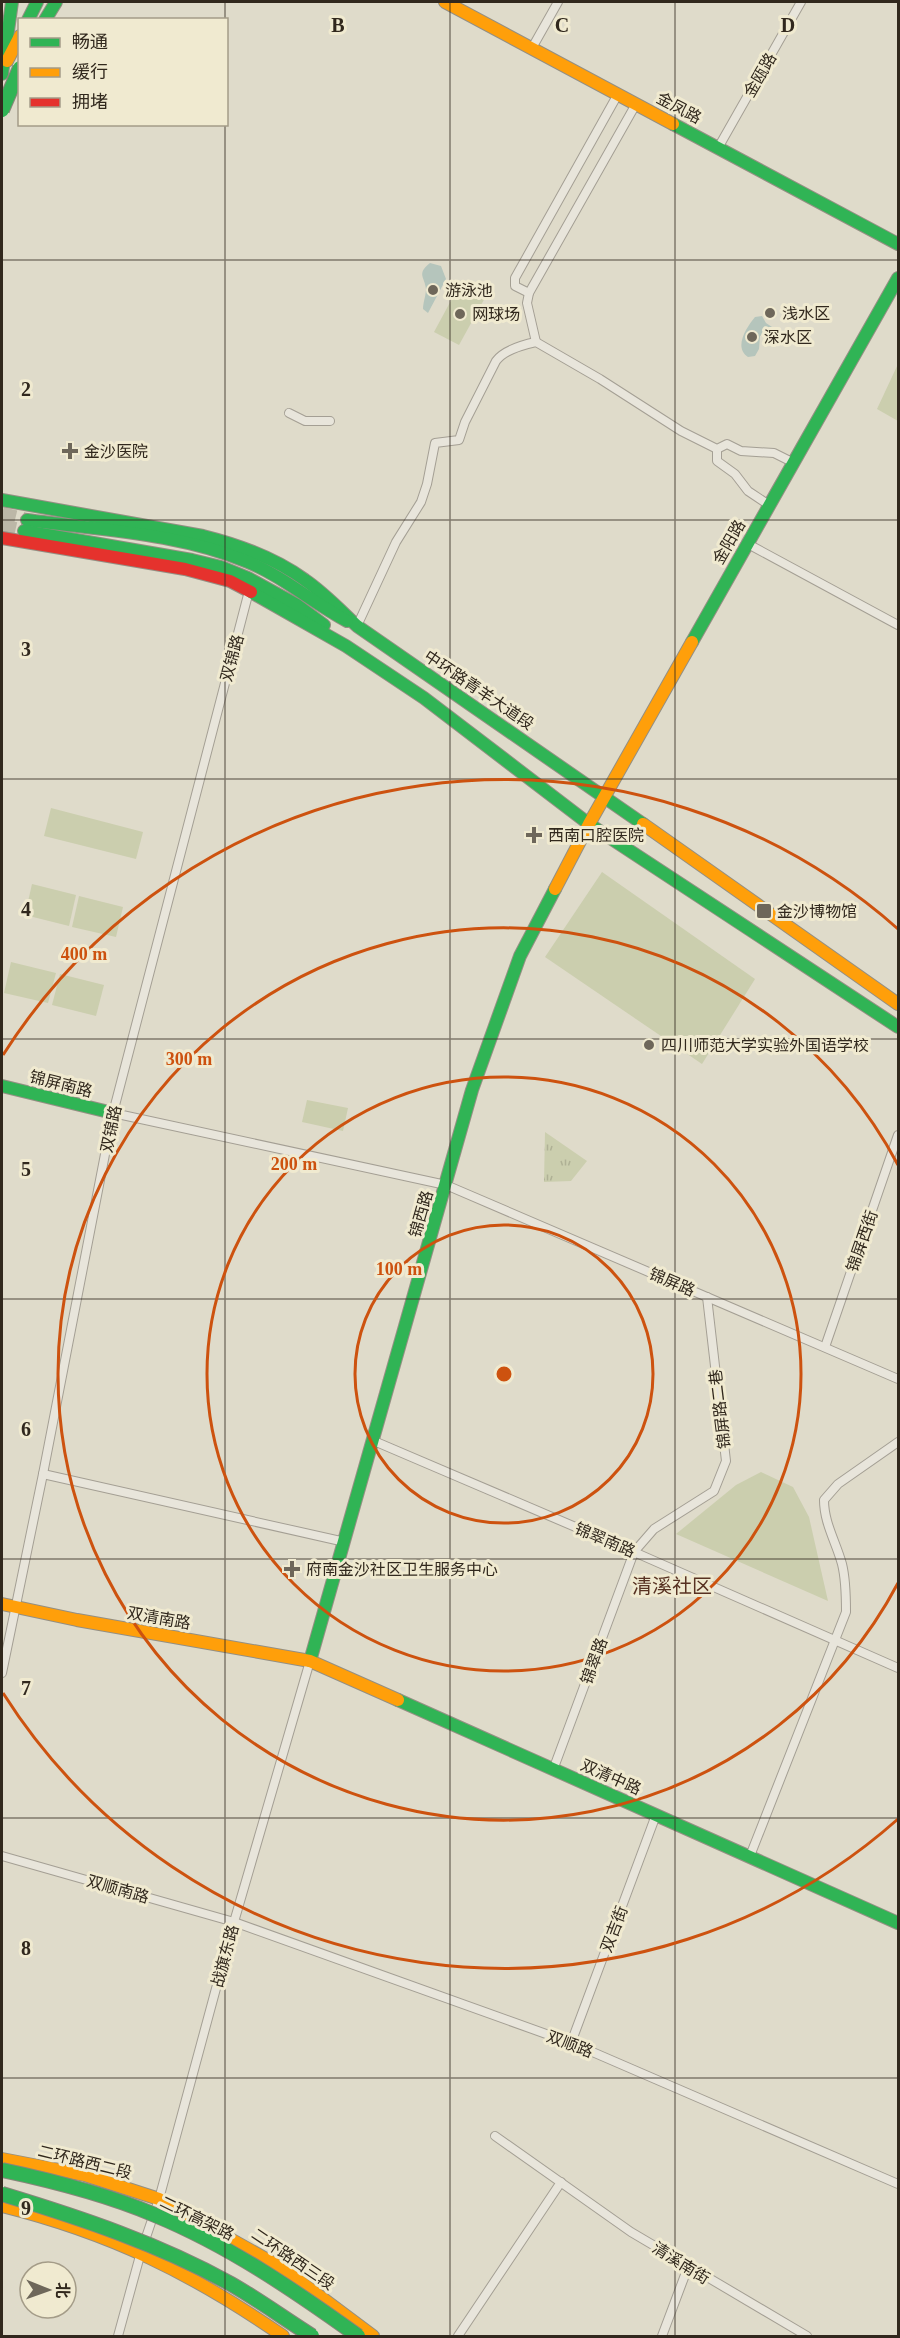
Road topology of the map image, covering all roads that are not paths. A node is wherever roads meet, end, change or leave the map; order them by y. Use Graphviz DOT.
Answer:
graph roads {
  1 [pos="12,2"];
  2 [pos="37,2"];
  3 [pos="51,2"];
  4 [pos="56,2"];
  5 [pos="445,2"];
  6 [pos="558,2"];
  7 [pos="801,2"];
  8 [pos="29,18"];
  9 [pos="44,18"];
  10 [pos="44,18"];
  11 [pos="18,40"];
  12 [pos="532,48"];
  13 [pos="18,71"];
  14 [pos="2,73"];
  15 [pos="618,94"];
  16 [pos="636,104"];
  17 [pos="2,110"];
  18 [pos="718,147"];
  19 [pos="898,244"];
  20 [pos="898,278"];
  21 [pos="530,293"];
  22 [pos="536,342"];
  23 [pos="289,413"];
  24 [pos="330,422"];
  25 [pos="717,449"];
  26 [pos="794,463"];
  27 [pos="2,500"];
  28 [pos="770,505"];
  29 [pos="2,538"];
  30 [pos="747,544"];
  31 [pos="249,591"];
  32 [pos="898,625"];
  33 [pos="357,626"];
  34 [pos="346,646"];
  35 [pos="604,797"];
  36 [pos="589,824"];
  37 [pos="898,1004"];
  38 [pos="898,1027"];
  39 [pos="2,1086"];
  40 [pos="113,1113"];
  41 [pos="898,1135"];
  42 [pos="446,1185"];
  43 [pos="707,1297"];
  44 [pos="825,1347"];
  45 [pos="898,1379"];
  46 [pos="374,1441"];
  47 [pos="898,1442"];
  48 [pos="43,1474"];
  49 [pos="345,1542"];
  50 [pos="634,1552"];
  51 [pos="9,1606"];
  52 [pos="836,1640"];
  53 [pos="310,1661"];
  54 [pos="898,1668"];
  55 [pos="2,1673"];
  56 [pos="553,1770"];
  57 [pos="656,1815"];
  58 [pos="2,1856"];
  59 [pos="750,1856"];
  60 [pos="234,1922"];
  61 [pos="898,1923"];
  62 [pos="571,2043"];
  63 [pos="495,2136"];
  64 [pos="2,2159"];
  65 [pos="2,2170"];
  66 [pos="561,2182"];
  67 [pos="898,2184"];
  68 [pos="2,2194"];
  69 [pos="159,2199"];
  70 [pos="2,2206"];
  71 [pos="141,2252"];
  72 [pos="688,2267"];
  73 [pos="118,2337"];
  74 [pos="283,2337"];
  75 [pos="312,2337"];
  76 [pos="358,2337"];
  77 [pos="373,2337"];
  78 [pos="458,2337"];
  79 [pos="662,2337"];
  80 [pos="807,2337"];
  1 -- 14 [label="main road"];
  2 -- 8 [label="main road"];
  3 -- 9 [label="main road"];
  4 -- 10 [label="main road"];
  5 -- 12 [label="main road, 金凤路"];
  6 -- 12 [label="street"];
  7 -- 18 [label="street, 金瓯路"];
  11 -- 14 [label="main road"];
  12 -- 15 [label="main road, 金凤路"];
  13 -- 17 [label="main road, bridge"];
  15 -- 16 [label="main road, 金凤路"];
  15 -- 21 [label="street"];
  16 -- 18 [label="main road, 金凤路"];
  16 -- 21 [label="street"];
  18 -- 19 [label="main road, 金凤路"];
  20 -- 26 [label="main road, 金阳路"];
  21 -- 22 [label="street"];
  22 -- 25 [label="street"];
  22 -- 33 [label="street"];
  23 -- 24 [label="street"];
  25 -- 26 [label="street"];
  25 -- 28 [label="street"];
  26 -- 28 [label="main road, 金阳路"];
  27 -- 33 [label="main road, 中环路青羊大道段"];
  28 -- 30 [label="main road, 金阳路"];
  29 -- 31 [label="main road"];
  30 -- 32 [label="street"];
  30 -- 35 [label="main road, 金阳路"];
  31 -- 34 [label="main road"];
  31 -- 40 [label="street, 双锦路"];
  33 -- 34 [label="main road"];
  33 -- 35 [label="main road, 中环路青羊大道段"];
  34 -- 36 [label="main road"];
  35 -- 36 [label="main road, 金阳路"];
  35 -- 37 [label="main road, 中环路青羊大道段"];
  36 -- 38 [label="main road"];
  36 -- 42 [label="main road, 锦西路"];
  39 -- 40 [label="main road, 锦屏南路"];
  40 -- 42 [label="street, 锦屏路"];
  40 -- 48 [label="street, 双锦路"];
  41 -- 44 [label="street, 锦屏西街"];
  42 -- 43 [label="street, 锦屏路"];
  42 -- 46 [label="main road, 锦西路"];
  43 -- 44 [label="street, 锦屏路"];
  43 -- 50 [label="street, 锦屏路二巷"];
  44 -- 45 [label="street, 锦屏路"];
  46 -- 49 [label="main road, 锦西路"];
  46 -- 50 [label="street, 锦翠南路"];
  47 -- 52 [label="street"];
  48 -- 49 [label="street"];
  48 -- 51 [label="street, 双锦路"];
  49 -- 53 [label="main road, 锦西路"];
  50 -- 52 [label="street, 锦翠南路"];
  50 -- 56 [label="street, 锦翠路"];
  51 -- 53 [label="main road, 双清南路"];
  51 -- 55 [label="street, 双锦路"];
  52 -- 54 [label="street, 锦翠南路"];
  52 -- 59 [label="street"];
  53 -- 56 [label="main road, 双清中路"];
  53 -- 60 [label="street, 战旗东路"];
  56 -- 57 [label="main road, 双清中路"];
  57 -- 59 [label="main road, 双清中路"];
  57 -- 62 [label="street, 双吉街"];
  58 -- 60 [label="street, 双顺南路"];
  59 -- 61 [label="main road, 双清中路"];
  60 -- 62 [label="street, 双顺路"];
  60 -- 69 [label="street, 战旗东路"];
  62 -- 67 [label="street, 双顺路"];
  63 -- 66 [label="street, 清溪南街"];
  64 -- 69 [label="main road, 二环路西二段"];
  65 -- 76 [label="main road, 二环高架路, bridge"];
  66 -- 72 [label="street, 清溪南街"];
  66 -- 78 [label="street"];
  68 -- 75 [label="main road, bridge"];
  69 -- 71 [label="street, 战旗东路"];
  69 -- 77 [label="main road, 二环路西三段"];
  70 -- 71 [label="main road"];
  71 -- 73 [label="street, 战旗东路"];
  71 -- 74 [label="main road"];
  72 -- 79 [label="street"];
  72 -- 80 [label="street, 清溪南街"];
}
